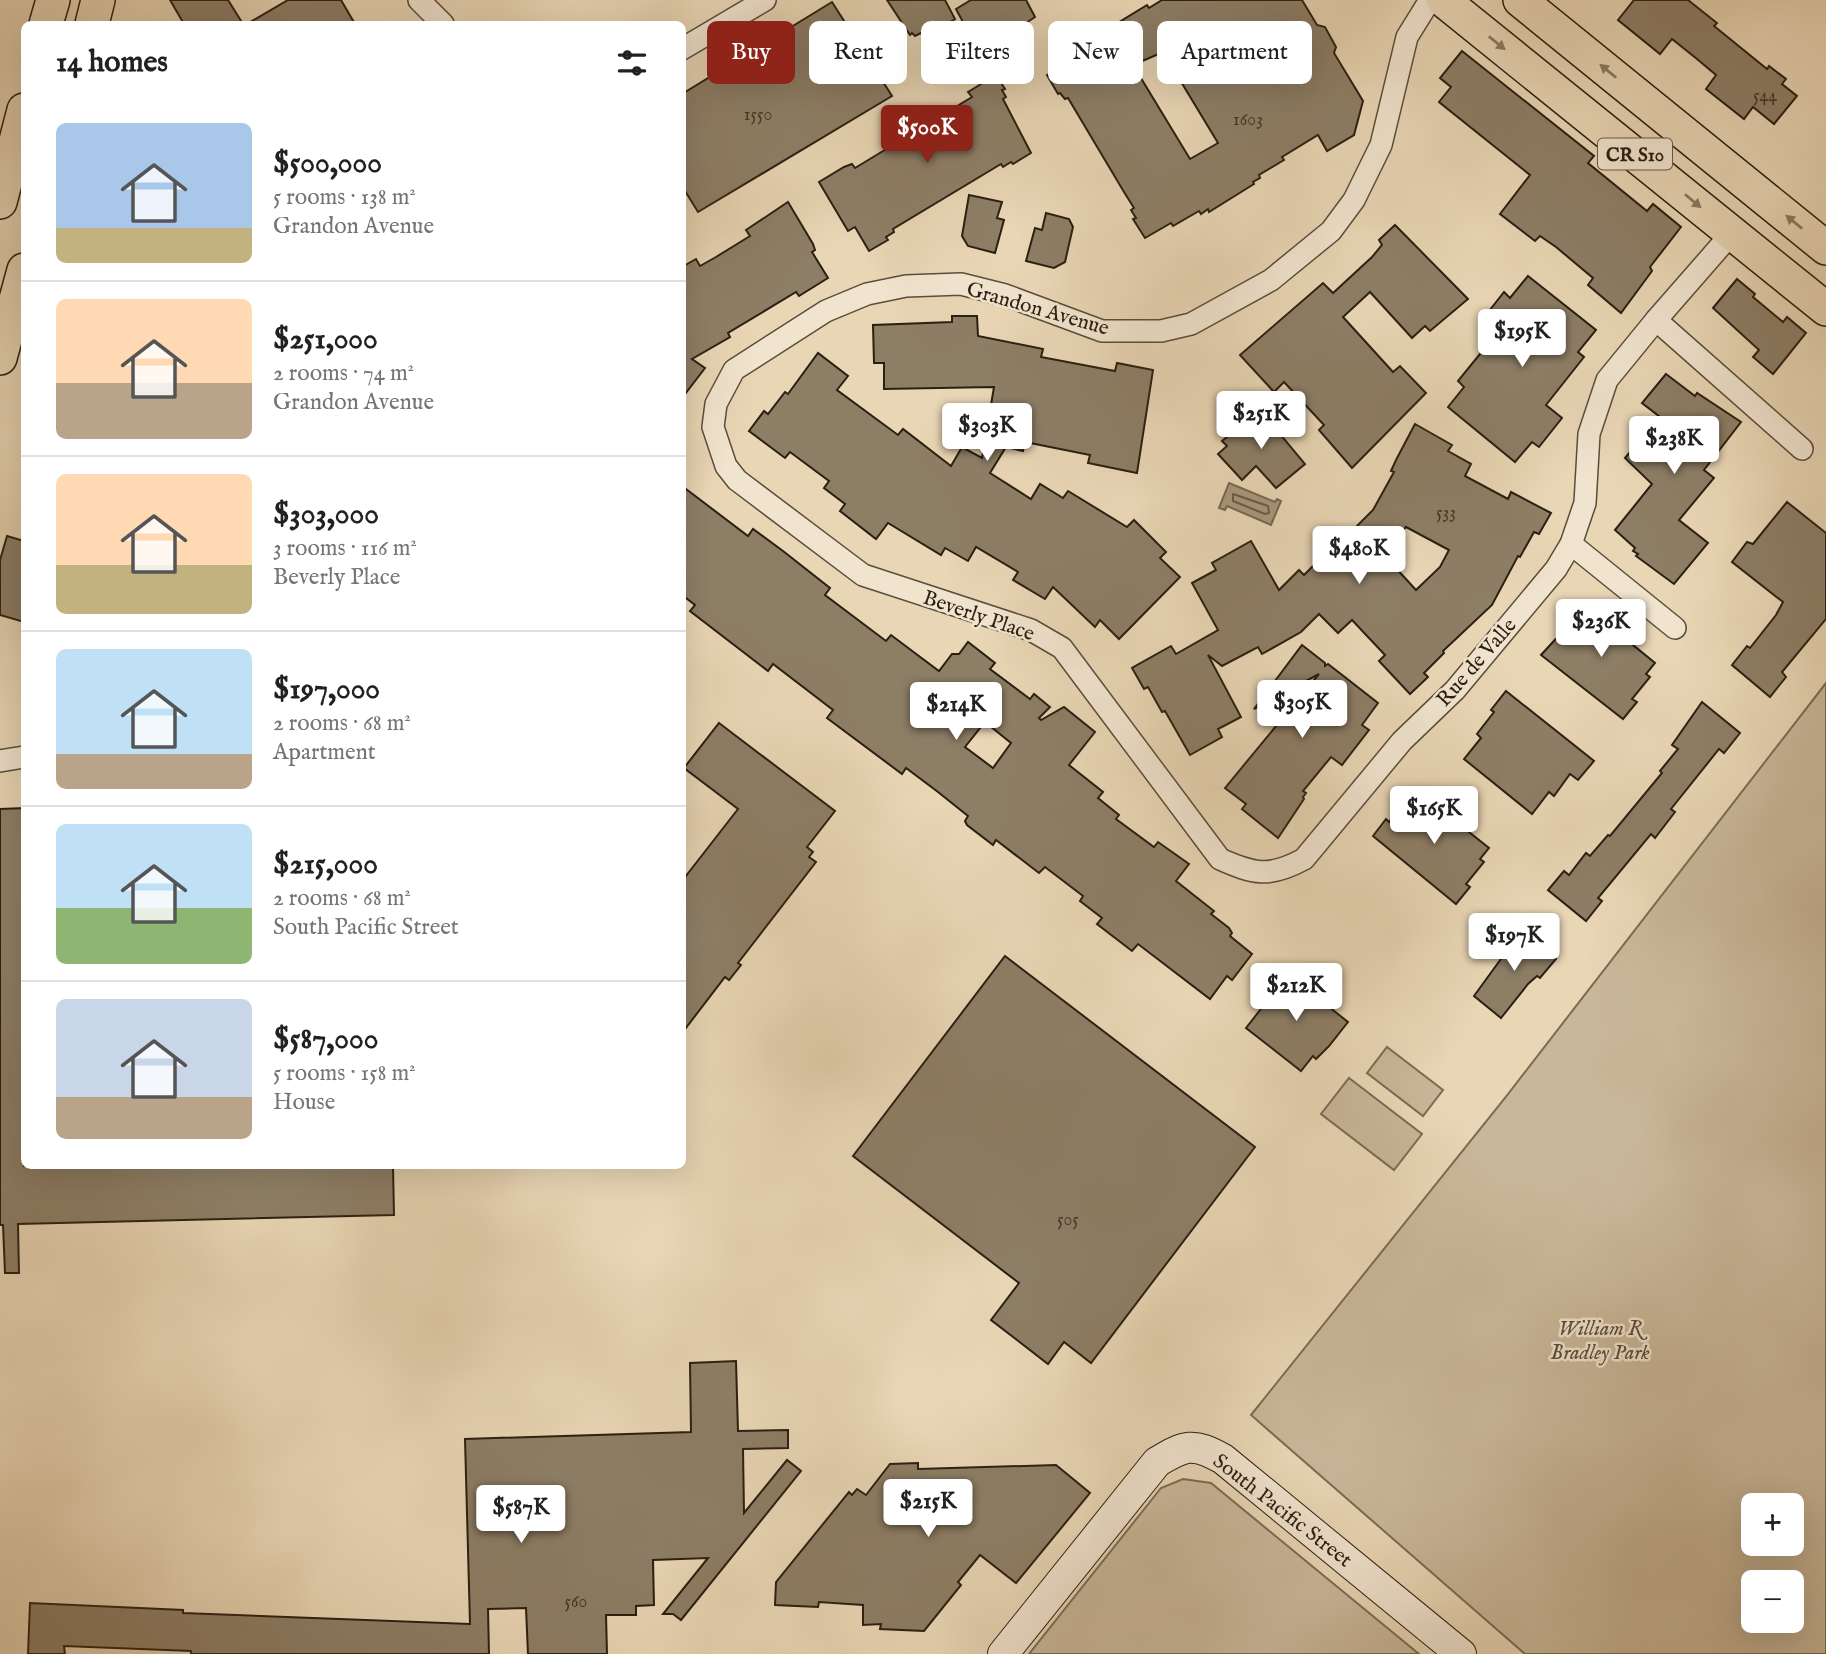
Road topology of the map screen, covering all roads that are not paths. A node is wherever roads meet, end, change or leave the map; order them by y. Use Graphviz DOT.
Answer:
graph roads {
  1 [pos="53,0"];
  2 [pos="99,0"];
  3 [pos="419,0"];
  4 [pos="765,0"];
  5 [pos="1430,0"];
  6 [pos="1443,0"];
  7 [pos="1520,0"];
  8 [pos="47,21"];
  9 [pos="93,21"];
  10 [pos="440,21"];
  11 [pos="686,47"];
  12 [pos="21,122"];
  13 [pos="0,202"];
  14 [pos="1732,233"];
  15 [pos="1826,248"];
  16 [pos="21,281"];
  17 [pos="1826,309"];
  18 [pos="1656,320"];
  19 [pos="0,358"];
  20 [pos="734,370"];
  21 [pos="1802,449"];
  22 [pos="1571,544"];
  23 [pos="1675,628"];
  24 [pos="21,758"];
  25 [pos="0,761"];
  26 [pos="1304,859"];
  27 [pos="1003,1654"];
  28 [pos="1461,1654"];
  1 -- 8 [label="main road"];
  2 -- 9 [label="main road"];
  3 -- 10 [label="street"];
  4 -- 11 [label="street"];
  5 -- 20 [label="street, Grandon Avenue"];
  6 -- 14 [label="main road, CR S10, one-way"];
  15 -- 7 [label="main road, CR S10, one-way"];
  12 -- 13 [label="main road"];
  14 -- 17 [label="main road, CR S10"];
  14 -- 18 [label="street, Rue de Valle"];
  16 -- 19 [label="main road"];
  18 -- 21 [label="street"];
  18 -- 22 [label="street, Rue de Valle"];
  20 -- 26 [label="street, Beverly Place"];
  22 -- 23 [label="street"];
  22 -- 26 [label="street, Rue de Valle"];
  24 -- 25 [label="street"];
  27 -- 28 [label="street, South Pacific Street"];
}
